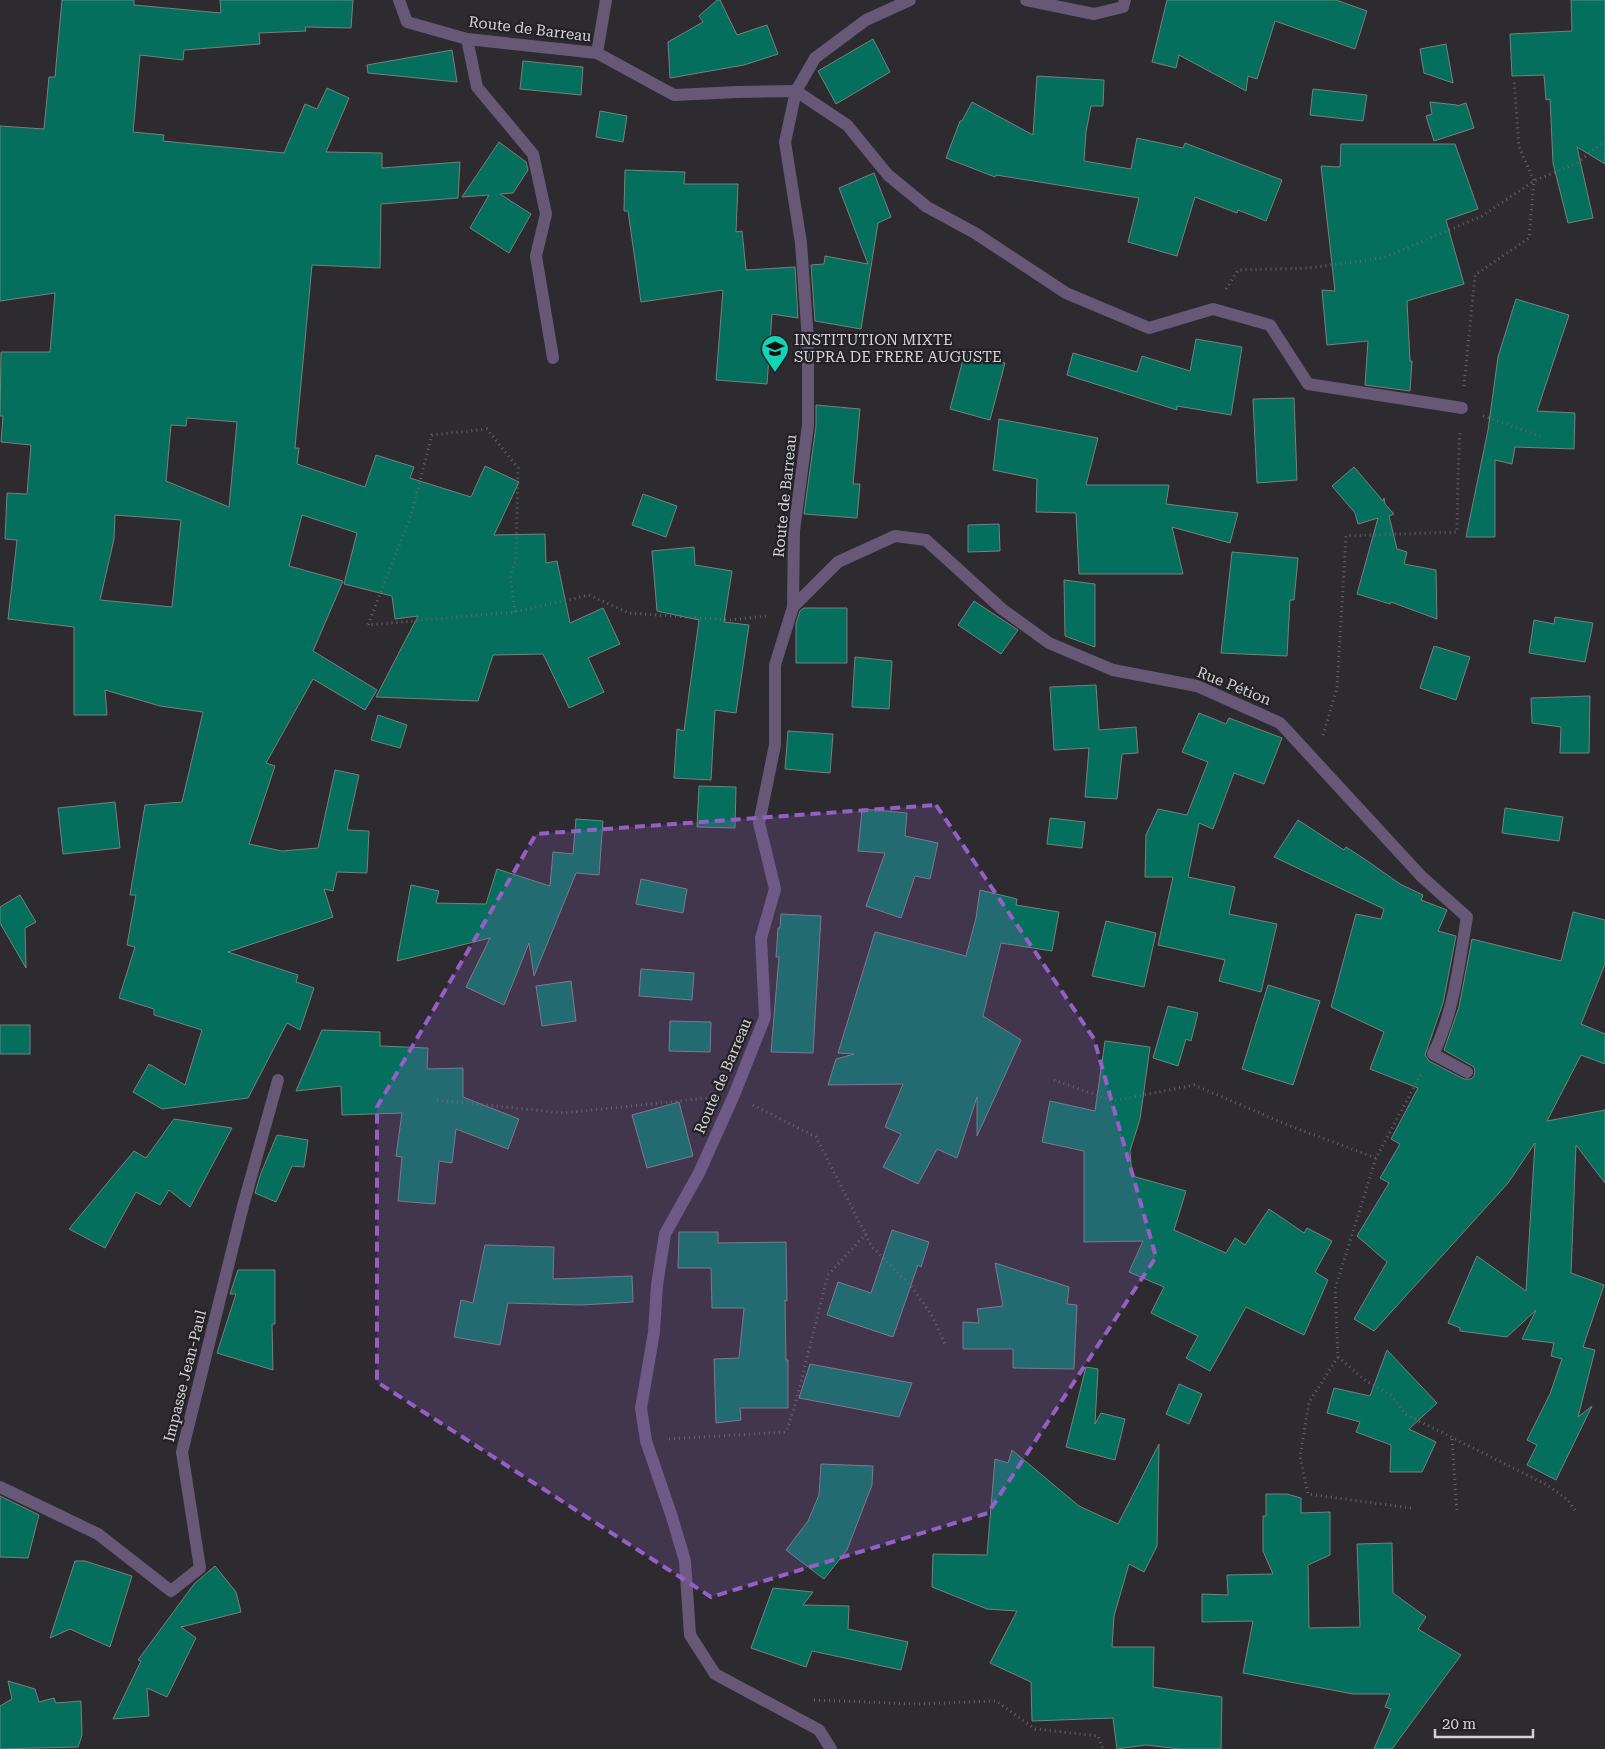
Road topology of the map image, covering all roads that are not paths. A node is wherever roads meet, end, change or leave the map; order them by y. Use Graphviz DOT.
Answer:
graph roads {
  1 [pos="399,0"];
  2 [pos="606,0"];
  3 [pos="910,0"];
  4 [pos="1026,0"];
  5 [pos="1125,0"];
  6 [pos="467,39"];
  7 [pos="597,53"];
  8 [pos="796,91"];
  9 [pos="553,358"];
  10 [pos="1462,408"];
  11 [pos="792,610"];
  12 [pos="1467,1072"];
  13 [pos="278,1080"];
  14 [pos="0,1487"];
  15 [pos="831,1749"];
  1 -- 6 [label="street, Route de Barreau"];
  2 -- 7 [label="street"];
  3 -- 8 [label="street"];
  4 -- 5 [label="street"];
  6 -- 7 [label="street, Route de Barreau"];
  6 -- 9 [label="street"];
  7 -- 8 [label="street, Route de Barreau"];
  8 -- 10 [label="street"];
  8 -- 11 [label="street, Route de Barreau"];
  11 -- 12 [label="street, Rue Pétion"];
  11 -- 15 [label="street, Route de Barreau"];
  13 -- 14 [label="street, Impasse Jean-Paul"];
}
